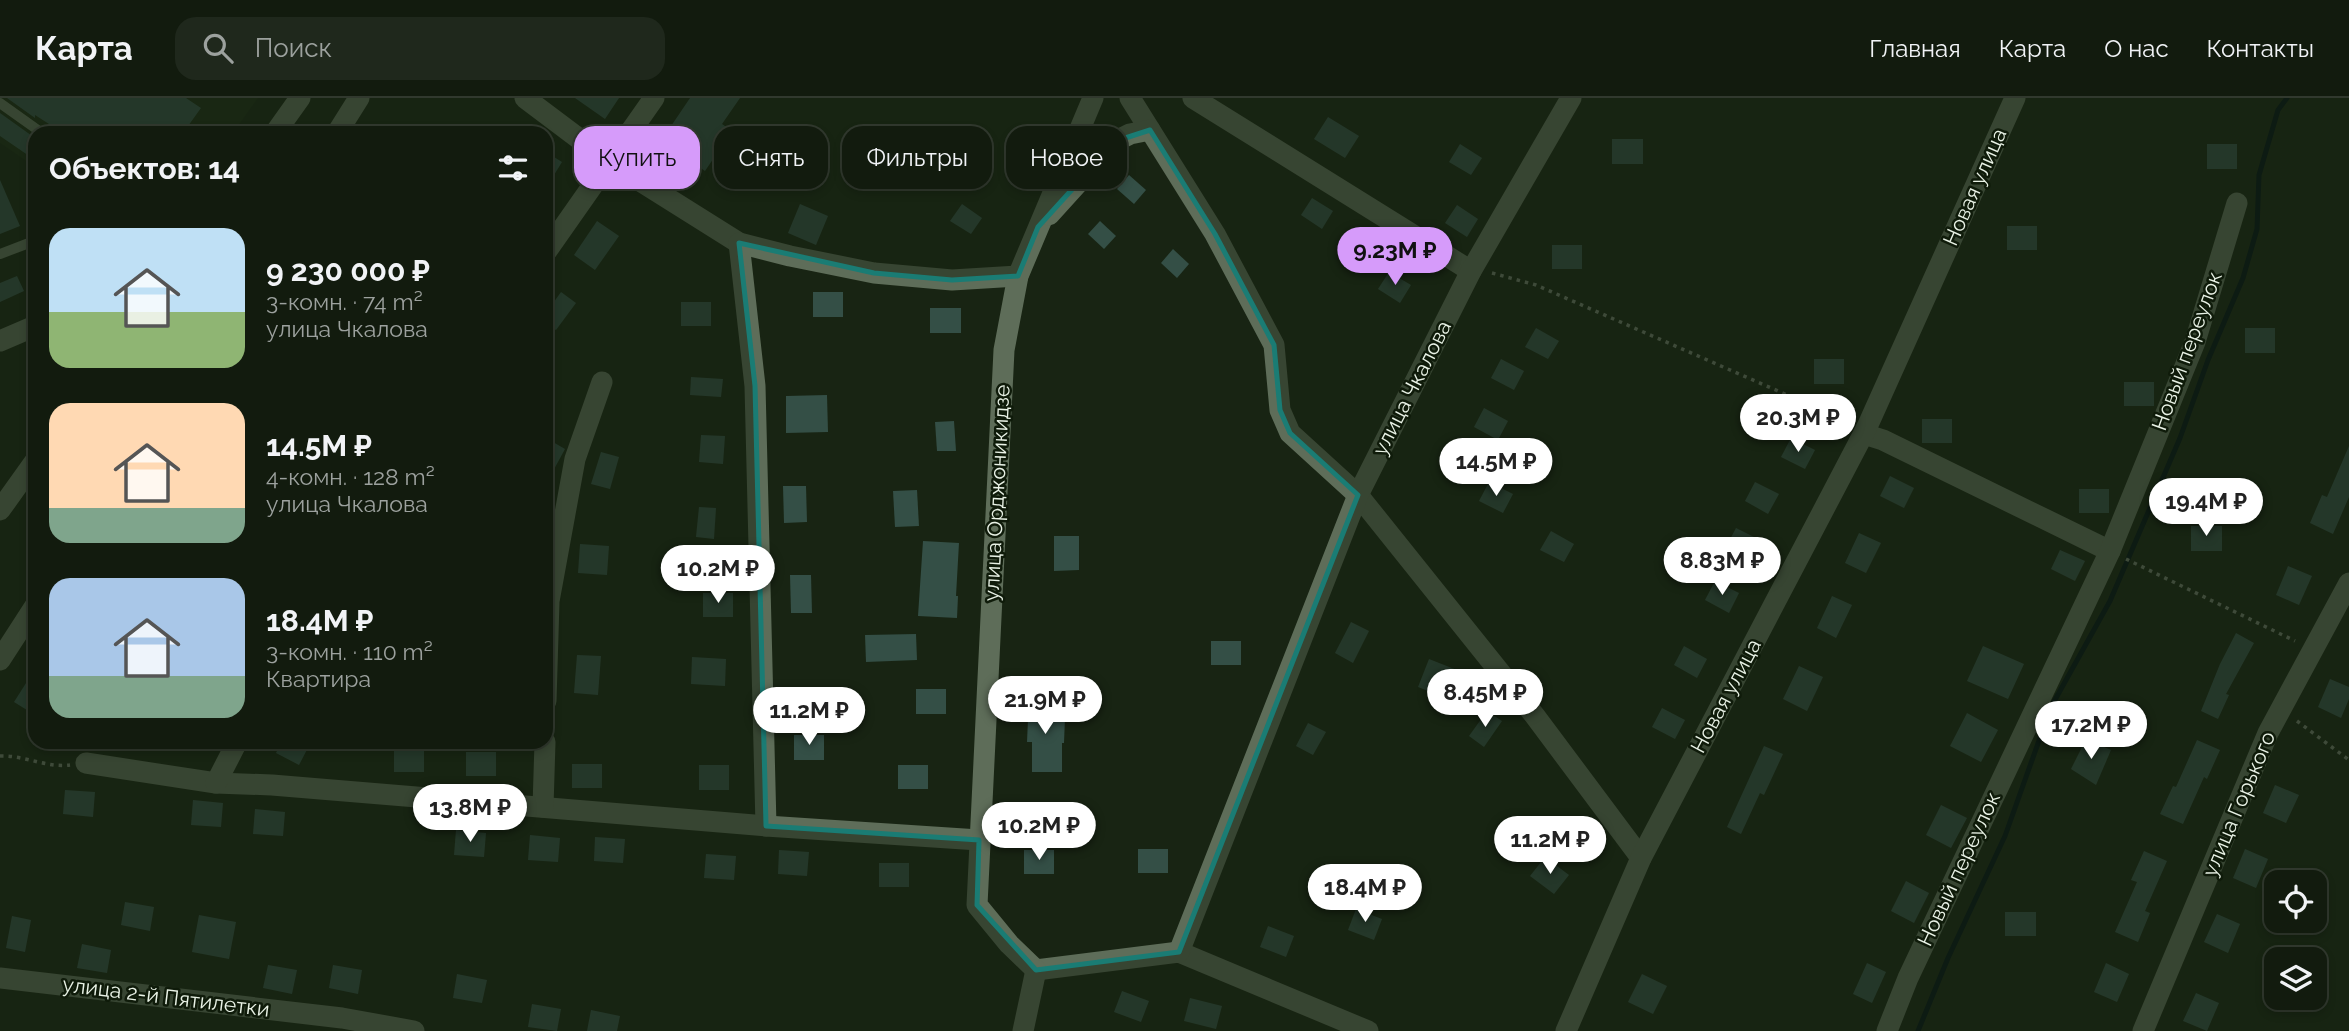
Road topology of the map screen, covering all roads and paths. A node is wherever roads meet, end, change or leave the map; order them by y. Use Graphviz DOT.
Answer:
graph roads {
  1 [pos="300,98"];
  2 [pos="359,98"];
  3 [pos="525,98"];
  4 [pos="654,98"];
  5 [pos="1093,98"];
  6 [pos="1130,98"];
  7 [pos="1193,98"];
  8 [pos="1571,98"];
  9 [pos="2015,98"];
  10 [pos="0,103"];
  11 [pos="32,126"];
  12 [pos="280,126"];
  13 [pos="341,126"];
  14 [pos="635,126"];
  15 [pos="1150,130"];
  16 [pos="574,135"];
  17 [pos="591,189"];
  18 [pos="653,189"];
  19 [pos="2237,203"];
  20 [pos="1038,227"];
  21 [pos="553,242"];
  22 [pos="28,243"];
  23 [pos="739,243"];
  24 [pos="0,254"];
  25 [pos="1472,270"];
  26 [pos="1018,276"];
  27 [pos="28,329"];
  28 [pos="0,341"];
  29 [pos="603,382"];
  30 [pos="1864,434"];
  31 [pos="28,471"];
  32 [pos="1358,495"];
  33 [pos="0,510"];
  34 [pos="2110,551"];
  35 [pos="2131,561"];
  36 [pos="553,582"];
  37 [pos="2349,583"];
  38 [pos="28,617"];
  39 [pos="2313,650"];
  40 [pos="0,660"];
  41 [pos="2280,710"];
  42 [pos="233,749"];
  43 [pos="545,749"];
  44 [pos="0,756"];
  45 [pos="2349,760"];
  46 [pos="86,763"];
  47 [pos="216,783"];
  48 [pos="542,807"];
  49 [pos="766,826"];
  50 [pos="979,840"];
  51 [pos="1641,858"];
  52 [pos="1179,952"];
  53 [pos="1036,970"];
  54 [pos="0,978"];
  55 [pos="414,1031"];
  56 [pos="1023,1031"];
  57 [pos="1368,1031"];
  58 [pos="1566,1031"];
  59 [pos="1887,1031"];
  60 [pos="2143,1031"];
  1 -- 12 [label="street"];
  2 -- 13 [label="street"];
  3 -- 16 [label="street"];
  4 -- 14 [label="street"];
  5 -- 20 [label="street, улица Орджоникидзе"];
  6 -- 15 [label="street"];
  7 -- 25 [label="street"];
  8 -- 25 [label="street, улица Чкалова"];
  9 -- 30 [label="street, Новая улица"];
  10 -- 11 [label="lane"];
  15 -- 20 [label="street"];
  15 -- 32 [label="street"];
  17 -- 21 [label="street"];
  18 -- 23 [label="street"];
  19 -- 34 [label="street, Новый переулок"];
  20 -- 26 [label="street, улица Орджоникидзе"];
  22 -- 24 [label="lane"];
  23 -- 26 [label="street"];
  23 -- 49 [label="street"];
  25 -- 30 [label="path"];
  25 -- 32 [label="street, улица Чкалова"];
  26 -- 50 [label="street, улица Орджоникидзе"];
  27 -- 28 [label="street"];
  29 -- 36 [label="street"];
  30 -- 34 [label="street"];
  30 -- 51 [label="street, Новая улица"];
  31 -- 33 [label="street"];
  32 -- 51 [label="street"];
  32 -- 52 [label="street, улица Чкалова"];
  34 -- 59 [label="street, Новый переулок"];
  35 -- 39 [label="path"];
  37 -- 39 [label="street, улица Горького"];
  38 -- 40 [label="street"];
  39 -- 41 [label="street, улица Горького"];
  41 -- 45 [label="path"];
  41 -- 60 [label="street, улица Горького"];
  42 -- 47 [label="street"];
  43 -- 48 [label="street"];
  44 -- 46 [label="path"];
  46 -- 47 [label="street"];
  47 -- 48 [label="street"];
  48 -- 49 [label="street"];
  49 -- 50 [label="street"];
  50 -- 53 [label="street, улица Орджоникидзе"];
  51 -- 58 [label="street, Новая улица"];
  52 -- 53 [label="street"];
  52 -- 57 [label="street"];
  53 -- 56 [label="street"];
  54 -- 55 [label="street, улица 2-й Пятилетки"];
}
